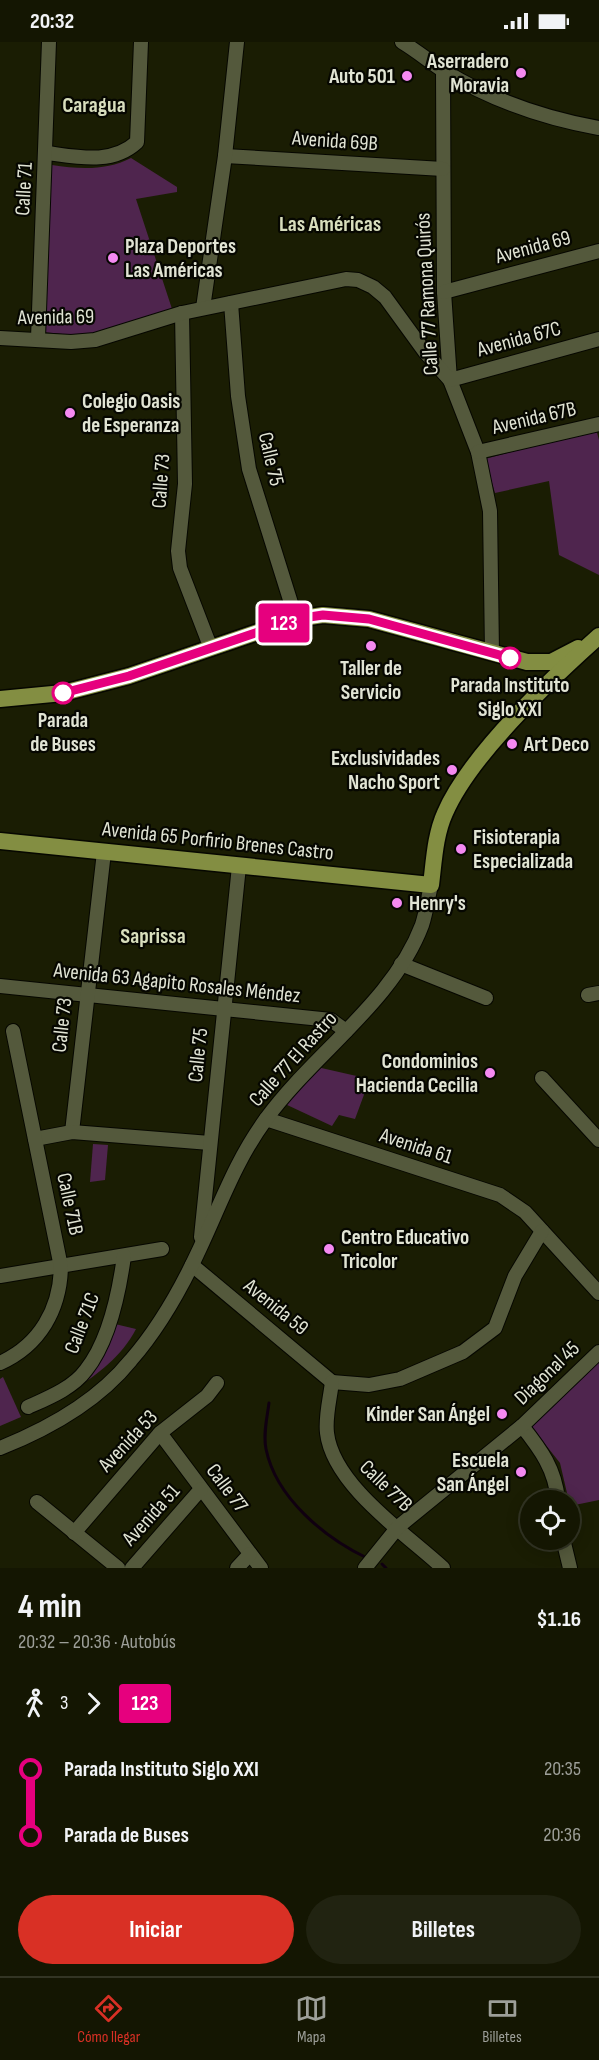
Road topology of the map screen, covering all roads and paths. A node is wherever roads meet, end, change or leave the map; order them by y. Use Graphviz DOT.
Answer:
graph roads {
  1 [pos="49,42"];
  2 [pos="141,42"];
  3 [pos="237,42"];
  4 [pos="402,42"];
  5 [pos="443,70"];
  6 [pos="599,128"];
  7 [pos="47,153"];
  8 [pos="225,156"];
  9 [pos="443,169"];
  10 [pos="599,251"];
  11 [pos="444,292"];
  12 [pos="231,303"];
  13 [pos="203,308"];
  14 [pos="182,313"];
  15 [pos="0,338"];
  16 [pos="38,338"];
  17 [pos="599,339"];
  18 [pos="450,380"];
  19 [pos="599,424"];
  20 [pos="478,452"];
  21 [pos="296,619"];
  22 [pos="598,636"];
  23 [pos="210,646"];
  24 [pos="492,653"];
  25 [pos="527,662"];
  26 [pos="0,699"];
  27 [pos="533,700"];
  28 [pos="0,841"];
  29 [pos="104,852"];
  30 [pos="239,866"];
  31 [pos="431,885"];
  32 [pos="401,964"];
  33 [pos="0,986"];
  34 [pos="86,995"];
  35 [pos="486,998"];
  36 [pos="223,1009"];
  37 [pos="13,1031"];
  38 [pos="346,1031"];
  39 [pos="542,1078"];
  40 [pos="266,1119"];
  41 [pos="72,1132"];
  42 [pos="35,1139"];
  43 [pos="599,1140"];
  44 [pos="210,1143"];
  45 [pos="542,1232"];
  46 [pos="201,1248"];
  47 [pos="162,1249"];
  48 [pos="124,1256"];
  49 [pos="192,1265"];
  50 [pos="62,1267"];
  51 [pos="0,1277"];
  52 [pos="599,1293"];
  53 [pos="599,1352"];
  54 [pos="0,1362"];
  55 [pos="332,1382"];
  56 [pos="217,1383"];
  57 [pos="28,1407"];
  58 [pos="522,1426"];
  59 [pos="160,1433"];
  60 [pos="0,1448"];
  61 [pos="201,1489"];
  62 [pos="556,1490"];
  63 [pos="37,1502"];
  64 [pos="398,1527"];
  65 [pos="74,1533"];
  66 [pos="566,1550"];
  67 [pos="250,1554"];
  68 [pos="118,1568"];
  69 [pos="132,1568"];
  70 [pos="237,1568"];
  71 [pos="261,1568"];
  72 [pos="365,1568"];
  73 [pos="443,1568"];
  74 [pos="570,1568"];
  1 -- 7 [label="street, Calle 71"];
  2 -- 7 [label="street"];
  3 -- 8 [label="street"];
  4 -- 5 [label="street"];
  5 -- 6 [label="street"];
  5 -- 9 [label="street, Calle 77 Ramona Quirós"];
  7 -- 16 [label="street, Calle 71"];
  8 -- 9 [label="street, Avenida 69B"];
  8 -- 13 [label="street"];
  9 -- 11 [label="street, Calle 77 Ramona Quirós"];
  10 -- 11 [label="street, Avenida 69"];
  11 -- 18 [label="street, Calle 77 Ramona Quirós"];
  12 -- 13 [label="street, Avenida 69"];
  12 -- 18 [label="street, Avenida 69"];
  12 -- 21 [label="street, Calle 75"];
  13 -- 14 [label="street, Avenida 69"];
  14 -- 16 [label="street, Avenida 69"];
  14 -- 23 [label="street, Calle 73"];
  15 -- 16 [label="street, Avenida 69"];
  17 -- 18 [label="street, Avenida 67C"];
  18 -- 20 [label="street, Calle 77 Ramona Quirós"];
  19 -- 20 [label="street, Avenida 67B"];
  20 -- 24 [label="street, Calle 77 Ramona Quirós"];
  21 -- 23 [label="main road"];
  21 -- 24 [label="main road"];
  22 -- 25 [label="main road"];
  22 -- 27 [label="main road"];
  23 -- 26 [label="main road"];
  24 -- 25 [label="main road"];
  25 -- 27 [label="main road"];
  27 -- 31 [label="main road"];
  28 -- 29 [label="main road, Avenida 65 Porfirio Brenes Castro"];
  29 -- 30 [label="main road, Avenida 65 Porfirio Brenes Castro"];
  29 -- 34 [label="street, Calle 73"];
  30 -- 31 [label="main road, Avenida 65 Porfirio Brenes Castro"];
  30 -- 36 [label="street, Calle 75"];
  31 -- 32 [label="street, Calle 77 El Rastro"];
  32 -- 35 [label="street"];
  32 -- 38 [label="street, Calle 77 El Rastro"];
  33 -- 34 [label="street, Avenida 63 Agapito Rosales Méndez"];
  34 -- 36 [label="street, Avenida 63 Agapito Rosales Méndez"];
  34 -- 41 [label="street, Calle 73"];
  36 -- 38 [label="street, Avenida 63 Agapito Rosales Méndez"];
  36 -- 44 [label="street, Calle 75"];
  37 -- 42 [label="street, Calle 71B"];
  38 -- 40 [label="street, Calle 77 El Rastro"];
  39 -- 43 [label="street"];
  40 -- 45 [label="street, Avenida 61"];
  40 -- 46 [label="street, Calle 77 El Rastro"];
  41 -- 42 [label="street"];
  41 -- 44 [label="street"];
  42 -- 50 [label="street, Calle 71B"];
  44 -- 46 [label="street, Calle 75"];
  45 -- 52 [label="street, Avenida 61"];
  45 -- 55 [label="street"];
  46 -- 49 [label="street, Calle 77 El Rastro"];
  47 -- 48 [label="street"];
  48 -- 50 [label="street"];
  48 -- 57 [label="street, Calle 71C"];
  49 -- 55 [label="street, Avenida 59"];
  49 -- 60 [label="street, Calle 77 El Rastro"];
  50 -- 51 [label="street"];
  50 -- 54 [label="street, Calle 71B"];
  53 -- 58 [label="street, Diagonal 45"];
  55 -- 64 [label="street, Calle 77B"];
  56 -- 59 [label="street, Avenida 53"];
  58 -- 62 [label="street"];
  58 -- 64 [label="street, Diagonal 45"];
  59 -- 61 [label="street, Calle 77"];
  59 -- 65 [label="street, Avenida 53"];
  61 -- 67 [label="street, Calle 77"];
  61 -- 69 [label="street, Avenida 51"];
  63 -- 65 [label="street"];
  64 -- 72 [label="street, Diagonal 45"];
  64 -- 73 [label="street, Calle 77B"];
  65 -- 68 [label="street"];
  66 -- 74 [label="street"];
  67 -- 70 [label="street"];
  67 -- 71 [label="street, Calle 77"];
}
